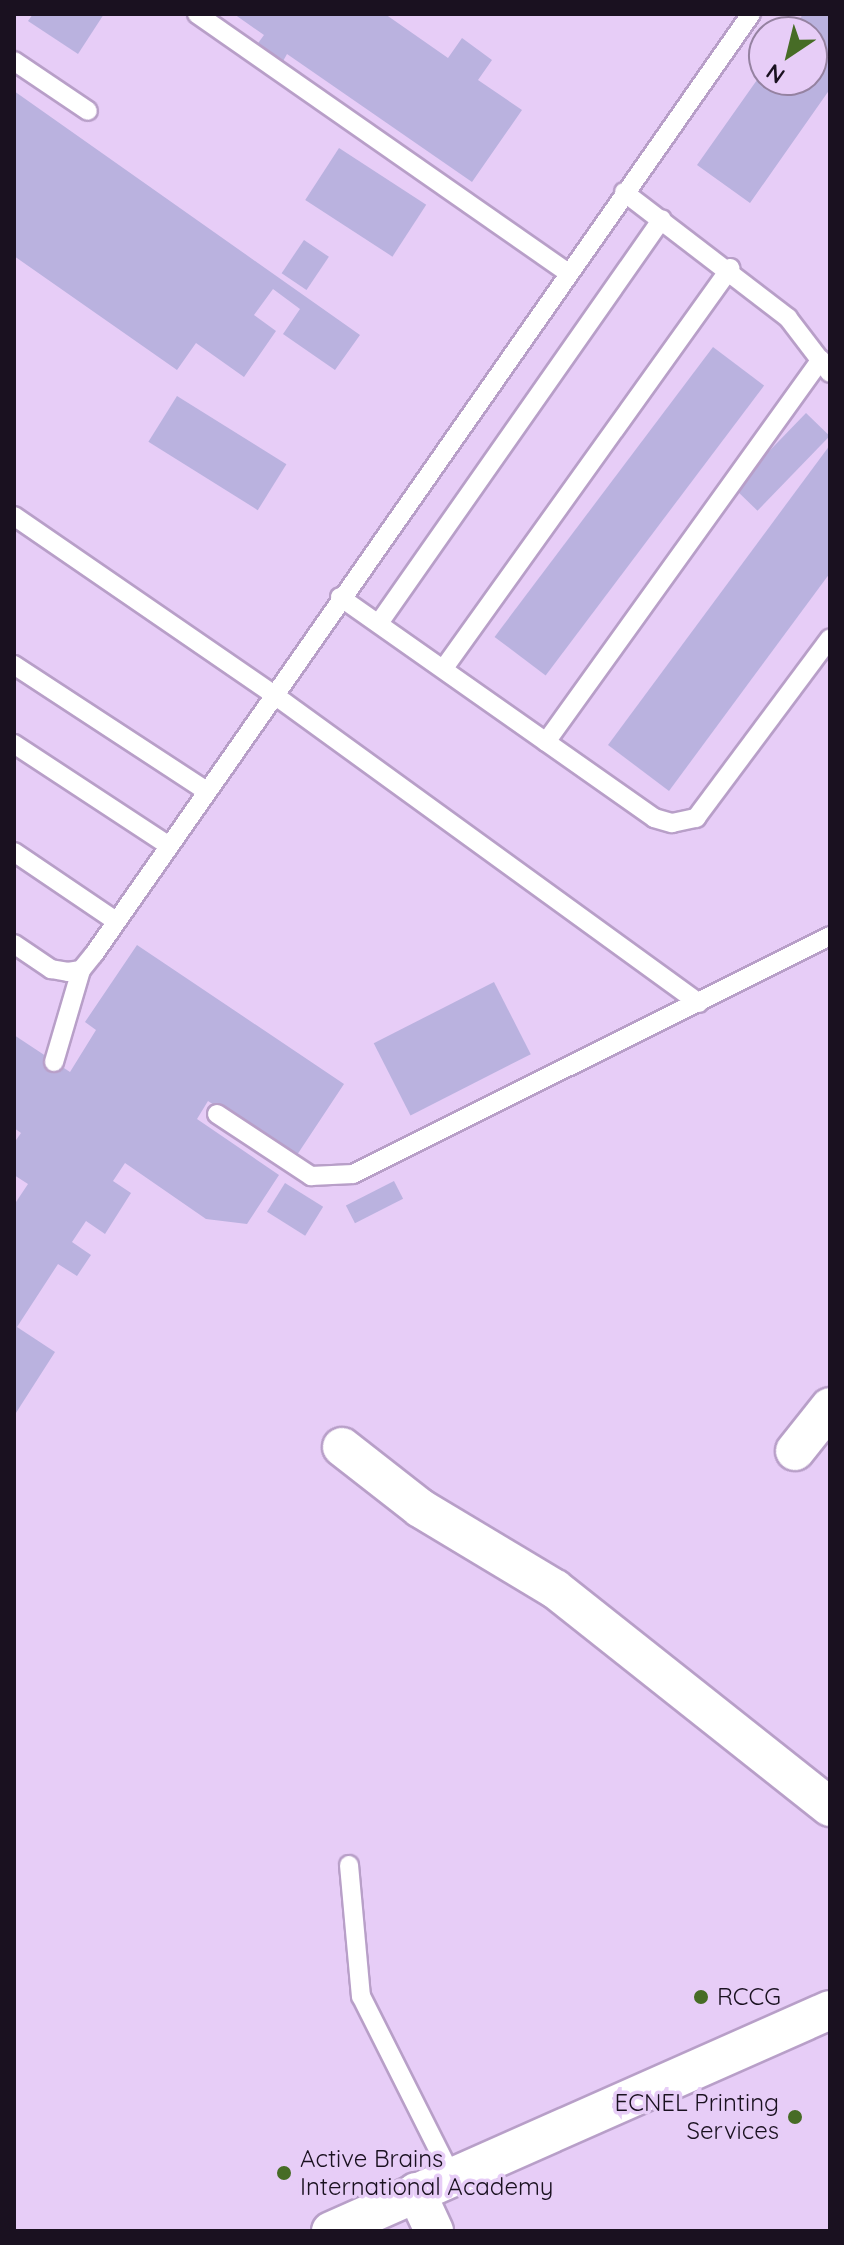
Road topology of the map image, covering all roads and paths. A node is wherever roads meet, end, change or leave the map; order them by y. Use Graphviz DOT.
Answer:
graph roads {
  1 [pos="197,14"];
  2 [pos="751,14"];
  3 [pos="14,61"];
  4 [pos="88,111"];
  5 [pos="624,192"];
  6 [pos="662,219"];
  7 [pos="730,268"];
  8 [pos="567,272"];
  9 [pos="826,366"];
  10 [pos="14,516"];
  11 [pos="340,597"];
  12 [pos="379,623"];
  13 [pos="830,638"];
  14 [pos="14,665"];
  15 [pos="444,668"];
  16 [pos="273,694"];
  17 [pos="546,742"];
  18 [pos="14,744"];
  19 [pos="205,790"];
  20 [pos="168,845"];
  21 [pos="14,852"];
  22 [pos="116,921"];
  23 [pos="830,936"];
  24 [pos="14,944"];
  25 [pos="81,970"];
  26 [pos="699,1003"];
  27 [pos="54,1062"];
  28 [pos="217,1114"];
  29 [pos="830,1407"];
  30 [pos="342,1447"];
  31 [pos="795,1451"];
  32 [pos="830,1807"];
  33 [pos="349,1865"];
  34 [pos="830,2010"];
  35 [pos="452,2177"];
  36 [pos="416,2192"];
  37 [pos="331,2231"];
  38 [pos="434,2231"];
  1 -- 8 [label="lane"];
  2 -- 5 [label="lane"];
  3 -- 4 [label="lane"];
  5 -- 6 [label="lane"];
  5 -- 8 [label="lane"];
  6 -- 7 [label="lane"];
  6 -- 12 [label="lane"];
  7 -- 9 [label="lane"];
  7 -- 15 [label="lane"];
  8 -- 11 [label="lane"];
  9 -- 17 [label="lane"];
  10 -- 16 [label="lane"];
  11 -- 12 [label="lane"];
  11 -- 16 [label="lane"];
  12 -- 15 [label="lane"];
  13 -- 17 [label="lane"];
  14 -- 19 [label="lane"];
  15 -- 17 [label="lane"];
  16 -- 19 [label="lane"];
  16 -- 26 [label="lane"];
  18 -- 20 [label="lane"];
  19 -- 20 [label="lane"];
  20 -- 22 [label="lane"];
  21 -- 22 [label="lane"];
  22 -- 25 [label="lane"];
  23 -- 26 [label="lane"];
  24 -- 25 [label="lane"];
  25 -- 27 [label="lane"];
  26 -- 28 [label="lane"];
  29 -- 31 [label="street"];
  30 -- 32 [label="street"];
  33 -- 35 [label="lane"];
  34 -- 35 [label="street"];
  35 -- 36 [label="street"];
  36 -- 37 [label="street"];
  36 -- 38 [label="street"];
}
